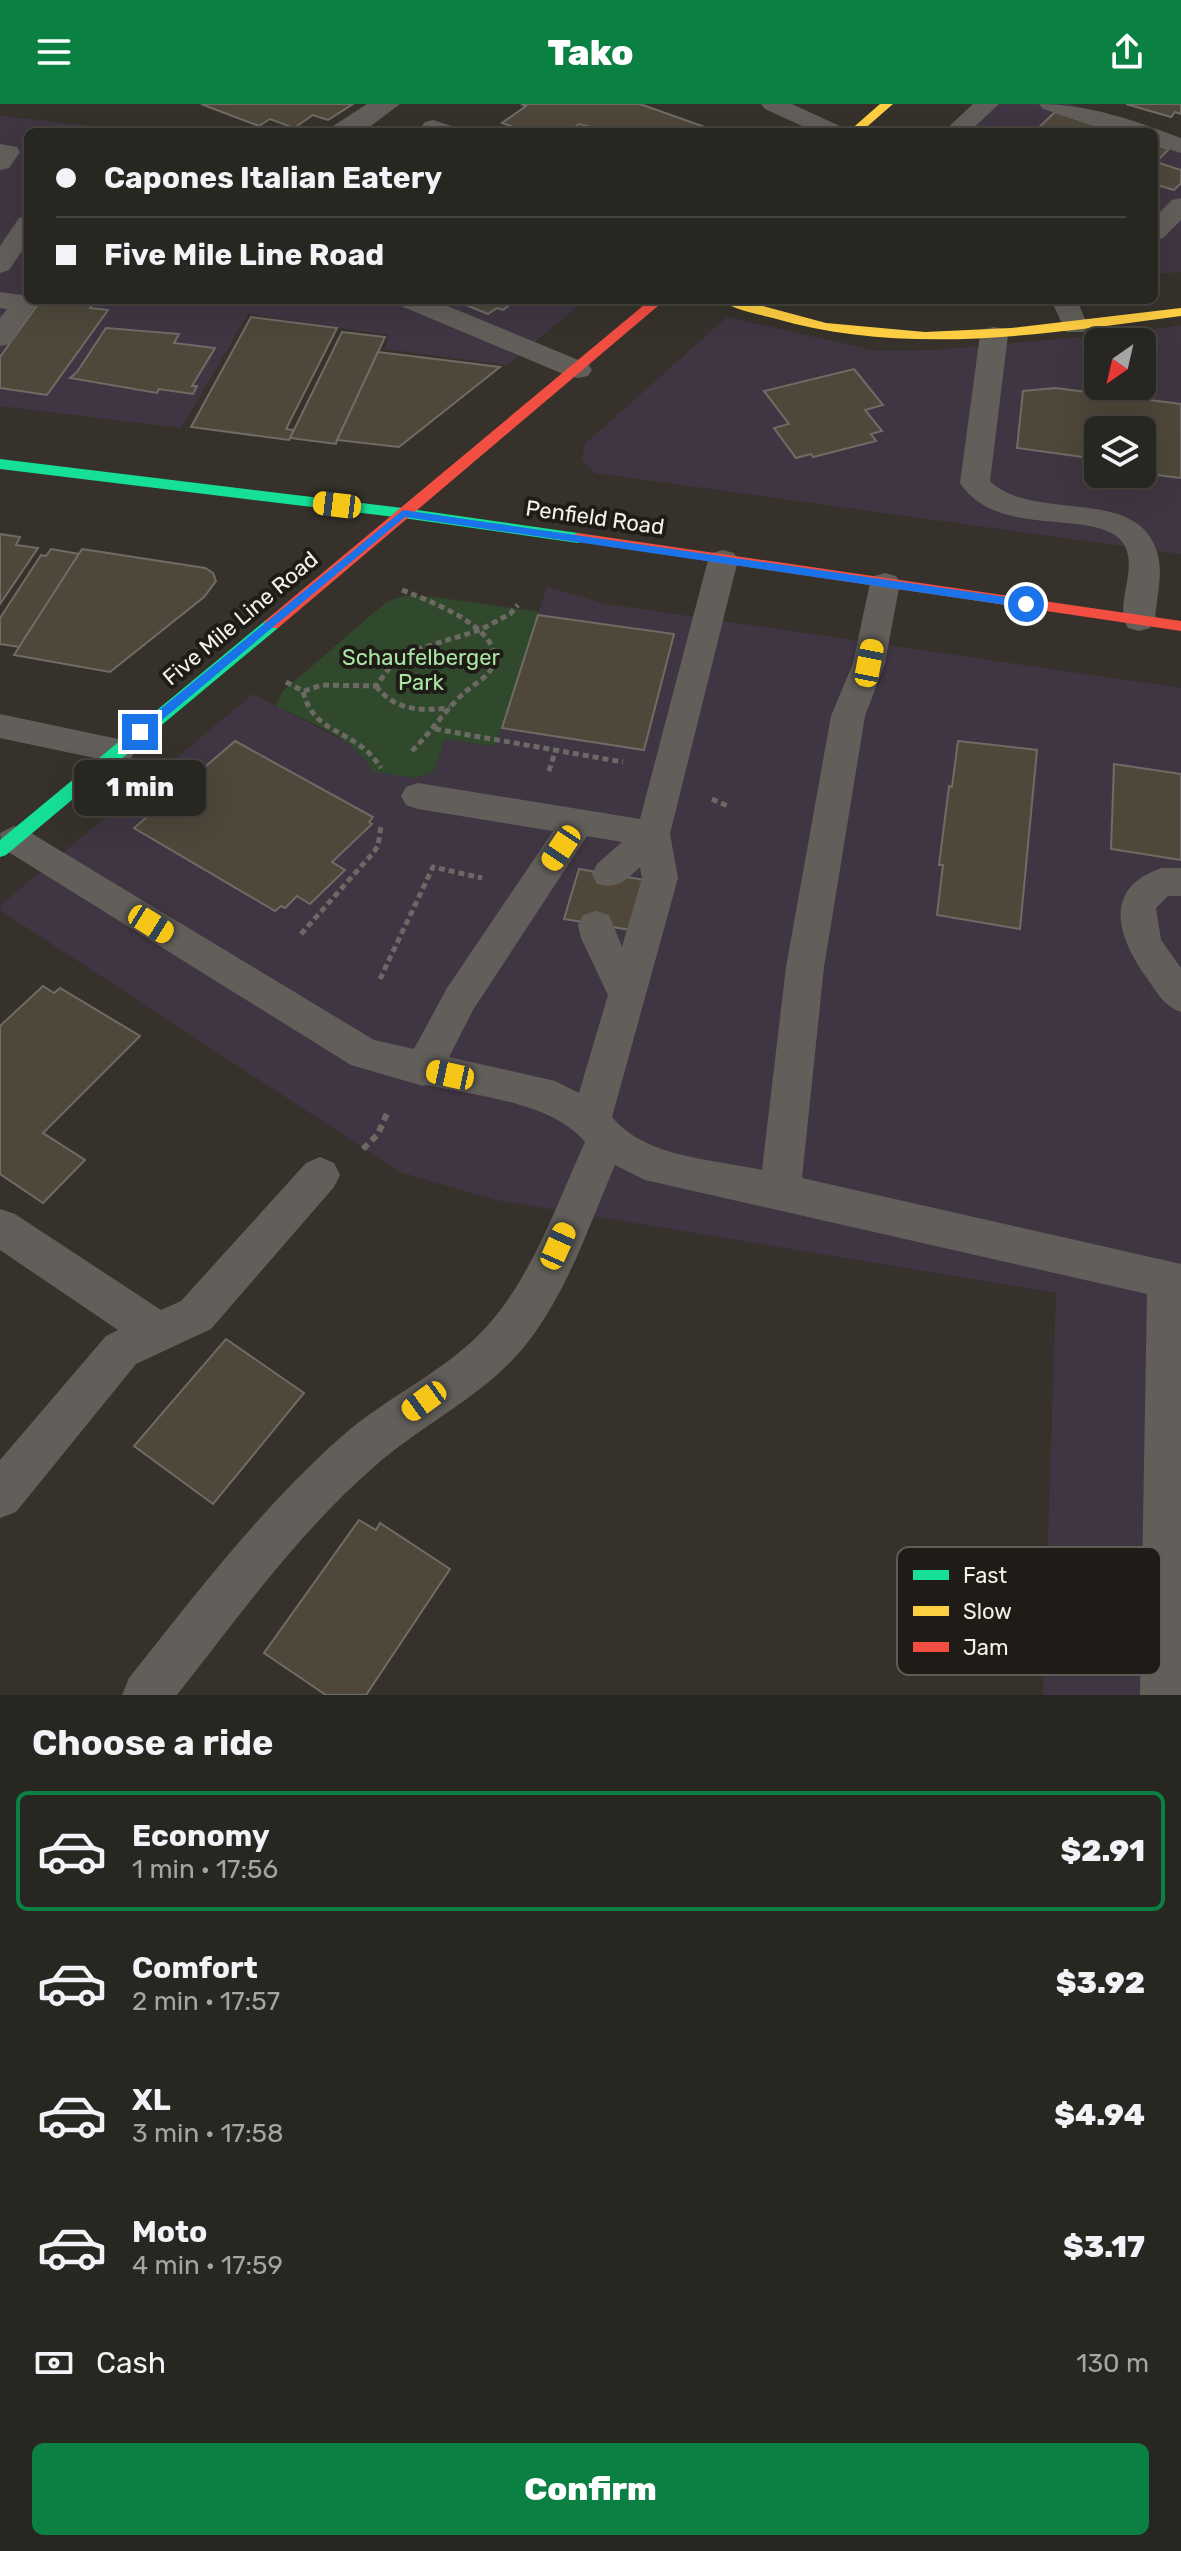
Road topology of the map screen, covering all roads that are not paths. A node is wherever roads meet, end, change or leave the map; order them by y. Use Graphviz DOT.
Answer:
graph roads {
  1 [pos="386,104"];
  2 [pos="773,104"];
  3 [pos="887,104"];
  4 [pos="987,104"];
  5 [pos="1051,104"];
  6 [pos="349,128"];
  7 [pos="825,128"];
  8 [pos="859,128"];
  9 [pos="960,128"];
  10 [pos="1128,128"];
  11 [pos="1158,137"];
  12 [pos="1181,146"];
  13 [pos="0,151"];
  14 [pos="0,163"];
  15 [pos="1181,205"];
  16 [pos="1158,229"];
  17 [pos="0,300"];
  18 [pos="420,304"];
  19 [pos="653,304"];
  20 [pos="738,304"];
  21 [pos="1066,304"];
  22 [pos="1181,312"];
  23 [pos="1075,326"];
  24 [pos="994,335"];
  25 [pos="0,338"];
  26 [pos="578,370"];
  27 [pos="0,464"];
  28 [pos="403,513"];
  29 [pos="723,560"];
  30 [pos="885,583"];
  31 [pos="1139,620"];
  32 [pos="1181,626"];
  33 [pos="0,726"];
  34 [pos="118,751"];
  35 [pos="418,796"];
  36 [pos="577,823"];
  37 [pos="653,834"];
  38 [pos="7,844"];
  39 [pos="610,874"];
  40 [pos="1181,882"];
  41 [pos="596,925"];
  42 [pos="628,997"];
  43 [pos="1181,997"];
  44 [pos="423,1070"];
  45 [pos="598,1130"];
  46 [pos="320,1175"];
  47 [pos="780,1191"];
  48 [pos="0,1227"];
  49 [pos="1174,1282"];
  50 [pos="157,1332"];
  51 [pos="0,1496"];
  52 [pos="146,1695"];
  53 [pos="1164,1695"];
  1 -- 6 [label="street"];
  2 -- 7 [label="lane"];
  3 -- 8 [label="main road"];
  4 -- 9 [label="lane"];
  5 -- 10 [label="lane"];
  11 -- 12 [label="lane"];
  13 -- 14 [label="lane"];
  15 -- 16 [label="lane"];
  17 -- 25 [label="lane"];
  18 -- 26 [label="lane"];
  19 -- 26 [label="main road, Five Mile Line Road"];
  20 -- 24 [label="main road"];
  21 -- 23 [label="lane"];
  22 -- 23 [label="main road"];
  23 -- 24 [label="main road"];
  24 -- 31 [label="lane"];
  26 -- 28 [label="main road, Five Mile Line Road"];
  27 -- 28 [label="main road, Penfield Road"];
  28 -- 29 [label="main road, Penfield Road"];
  28 -- 34 [label="main road, Five Mile Line Road"];
  29 -- 30 [label="main road, Penfield Road"];
  29 -- 37 [label="lane"];
  30 -- 31 [label="main road, Penfield Road"];
  30 -- 47 [label="lane"];
  31 -- 32 [label="main road, Penfield Road"];
  33 -- 34 [label="lane"];
  34 -- 38 [label="main road, Five Mile Line Road"];
  35 -- 36 [label="lane"];
  36 -- 37 [label="lane"];
  36 -- 44 [label="lane"];
  37 -- 39 [label="lane"];
  37 -- 42 [label="lane"];
  38 -- 44 [label="lane"];
  40 -- 43 [label="lane"];
  41 -- 42 [label="lane"];
  42 -- 45 [label="lane"];
  44 -- 45 [label="lane"];
  45 -- 47 [label="lane"];
  45 -- 52 [label="lane"];
  46 -- 50 [label="lane"];
  47 -- 49 [label="lane"];
  48 -- 50 [label="lane"];
  49 -- 53 [label="lane"];
  50 -- 51 [label="lane"];
}
